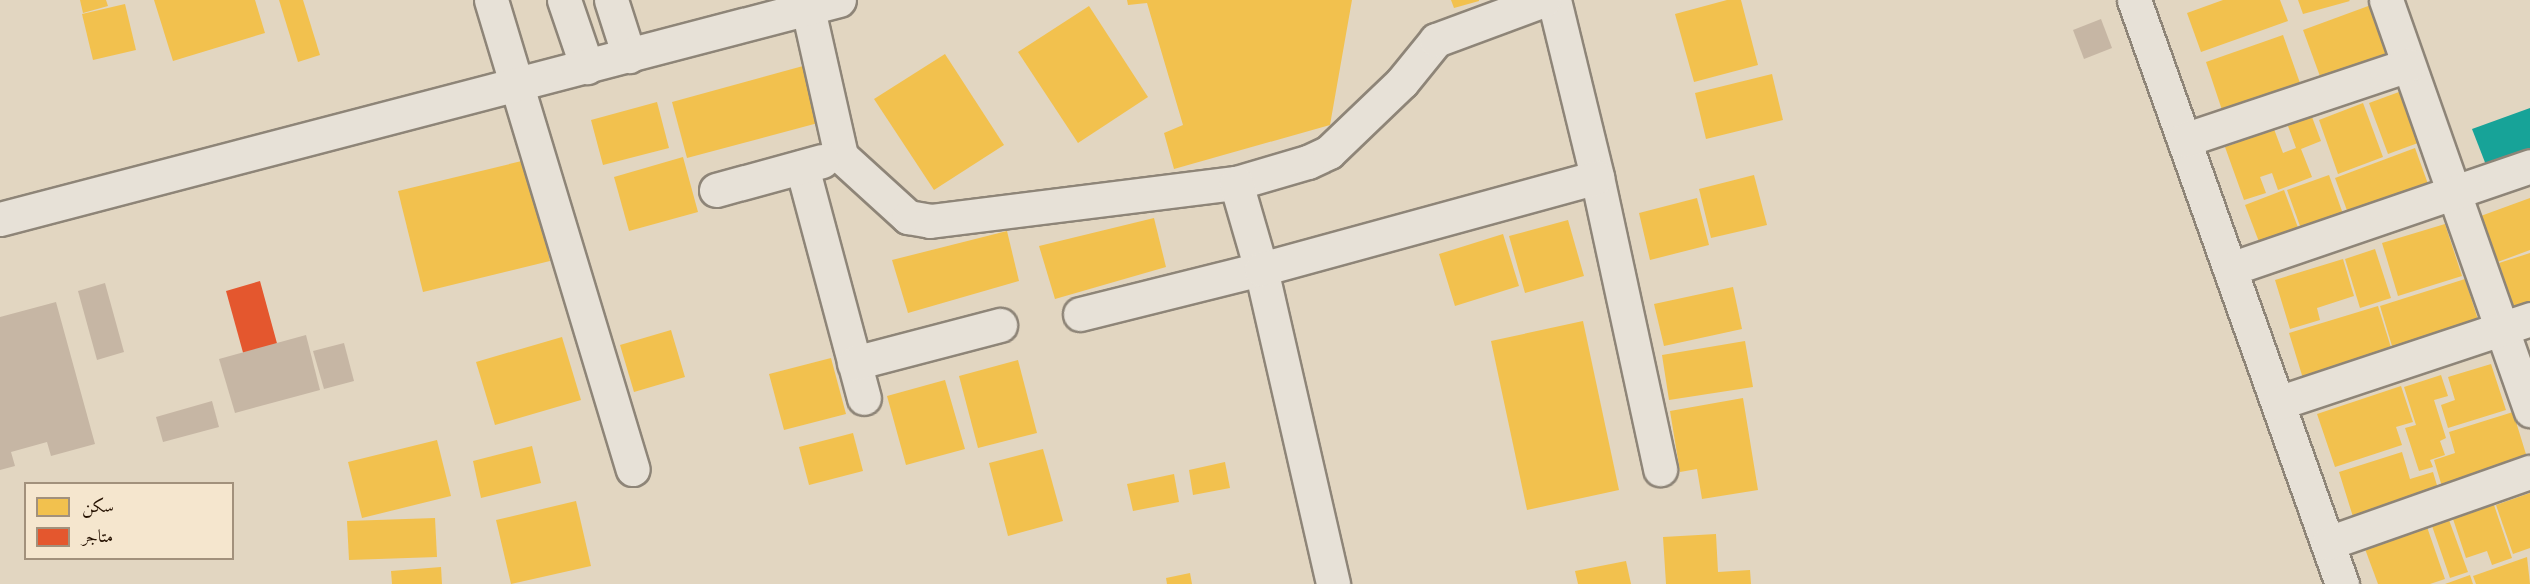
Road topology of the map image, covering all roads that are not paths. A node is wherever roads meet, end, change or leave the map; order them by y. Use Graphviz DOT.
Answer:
graph roads {
  1 [pos="491,0"];
  2 [pos="564,0"];
  3 [pos="611,0"];
  4 [pos="840,0"];
  5 [pos="1544,0"];
  6 [pos="1554,0"];
  7 [pos="2386,0"];
  8 [pos="2145,3"];
  9 [pos="808,9"];
  10 [pos="629,56"];
  11 [pos="2408,65"];
  12 [pos="586,67"];
  13 [pos="517,85"];
  14 [pos="2184,140"];
  15 [pos="841,156"];
  16 [pos="2530,166"];
  17 [pos="802,167"];
  18 [pos="1597,177"];
  19 [pos="1236,183"];
  20 [pos="716,190"];
  21 [pos="2454,192"];
  22 [pos="0,219"];
  23 [pos="1261,269"];
  24 [pos="2230,269"];
  25 [pos="1080,314"];
  26 [pos="2516,324"];
  27 [pos="1000,325"];
  28 [pos="854,363"];
  29 [pos="864,398"];
  30 [pos="2277,403"];
  31 [pos="2530,410"];
  32 [pos="633,469"];
  33 [pos="1660,469"];
  34 [pos="2530,472"];
  35 [pos="2328,543"];
  36 [pos="1334,584"];
  37 [pos="2342,584"];
  1 -- 13 [label="street"];
  2 -- 12 [label="street"];
  3 -- 10 [label="street"];
  4 -- 9 [label="street"];
  5 -- 19 [label="street"];
  6 -- 18 [label="street"];
  7 -- 11 [label="street"];
  8 -- 14 [label="street"];
  9 -- 10 [label="street"];
  9 -- 15 [label="street"];
  10 -- 12 [label="street"];
  11 -- 14 [label="street"];
  11 -- 21 [label="street"];
  12 -- 13 [label="street"];
  13 -- 22 [label="street"];
  13 -- 32 [label="street"];
  14 -- 24 [label="street"];
  15 -- 17 [label="street"];
  15 -- 19 [label="street"];
  16 -- 21 [label="street"];
  17 -- 20 [label="street"];
  17 -- 28 [label="street"];
  18 -- 23 [label="street"];
  18 -- 33 [label="street"];
  19 -- 23 [label="street"];
  21 -- 24 [label="street"];
  21 -- 26 [label="street"];
  23 -- 25 [label="street"];
  23 -- 36 [label="street"];
  24 -- 30 [label="street"];
  26 -- 30 [label="street"];
  26 -- 31 [label="street"];
  27 -- 28 [label="street"];
  28 -- 29 [label="street"];
  30 -- 35 [label="street"];
  34 -- 35 [label="street"];
  35 -- 37 [label="street"];
}
